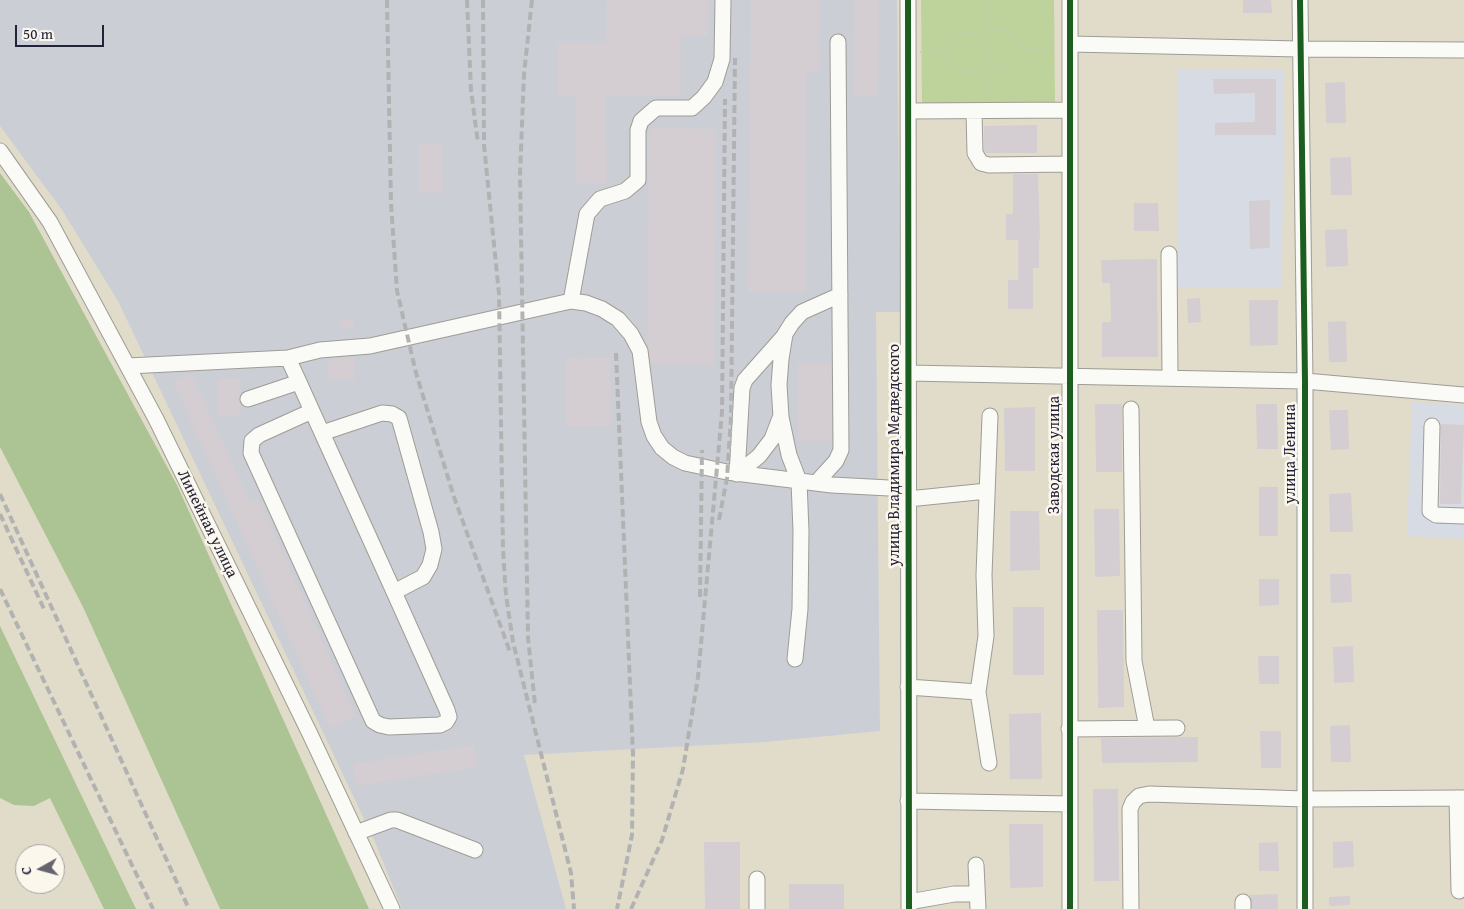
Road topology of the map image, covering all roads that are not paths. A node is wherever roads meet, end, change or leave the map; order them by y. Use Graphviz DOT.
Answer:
graph roads {
  1 [pos="723,0"];
  2 [pos="908,0"];
  3 [pos="1070,0"];
  4 [pos="1300,0"];
  5 [pos="838,42"];
  6 [pos="1070,46"];
  7 [pos="1300,49"];
  8 [pos="1464,50"];
  9 [pos="981,110"];
  10 [pos="1070,110"];
  11 [pos="908,111"];
  12 [pos="0,151"];
  13 [pos="1070,164"];
  14 [pos="1169,254"];
  15 [pos="840,295"];
  16 [pos="571,301"];
  17 [pos="785,334"];
  18 [pos="288,358"];
  19 [pos="128,366"];
  20 [pos="908,374"];
  21 [pos="1069,375"];
  22 [pos="1170,377"];
  23 [pos="1305,381"];
  24 [pos="299,382"];
  25 [pos="1464,395"];
  26 [pos="248,399"];
  27 [pos="1131,409"];
  28 [pos="312,411"];
  29 [pos="990,416"];
  30 [pos="781,417"];
  31 [pos="1432,426"];
  32 [pos="322,433"];
  33 [pos="737,474"];
  34 [pos="799,481"];
  35 [pos="816,483"];
  36 [pos="987,491"];
  37 [pos="908,494"];
  38 [pos="1464,516"];
  39 [pos="394,592"];
  40 [pos="796,659"];
  41 [pos="908,687"];
  42 [pos="978,692"];
  43 [pos="1147,728"];
  44 [pos="1178,728"];
  45 [pos="1070,729"];
  46 [pos="989,764"];
  47 [pos="1460,798"];
  48 [pos="1305,799"];
  49 [pos="908,801"];
  50 [pos="1070,804"];
  51 [pos="356,833"];
  52 [pos="475,850"];
  53 [pos="976,865"];
  54 [pos="757,879"];
  55 [pos="1459,891"];
  56 [pos="978,902"];
  57 [pos="908,906"];
  58 [pos="392,909"];
  59 [pos="757,909"];
  60 [pos="1070,909"];
  61 [pos="1131,909"];
  62 [pos="1305,909"];
  1 -- 16 [label="street"];
  2 -- 11 [label="street, улица Владимира Медведского"];
  3 -- 6 [label="street, Заводская улица"];
  4 -- 7 [label="street, улица Ленина"];
  5 -- 15 [label="street"];
  6 -- 7 [label="street"];
  6 -- 10 [label="street, Заводская улица"];
  7 -- 8 [label="street"];
  7 -- 23 [label="street, улица Ленина"];
  9 -- 10 [label="street"];
  9 -- 11 [label="street"];
  9 -- 13 [label="street"];
  10 -- 13 [label="street, Заводская улица"];
  11 -- 20 [label="street, улица Владимира Медведского"];
  12 -- 19 [label="street, Линейная улица"];
  13 -- 21 [label="street, Заводская улица"];
  14 -- 22 [label="street"];
  15 -- 17 [label="street"];
  15 -- 35 [label="street"];
  16 -- 18 [label="street"];
  16 -- 33 [label="street"];
  17 -- 30 [label="street"];
  17 -- 33 [label="street"];
  18 -- 19 [label="street"];
  18 -- 24 [label="street"];
  19 -- 51 [label="street, Линейная улица"];
  20 -- 21 [label="street"];
  20 -- 37 [label="street, улица Владимира Медведского"];
  21 -- 22 [label="street"];
  21 -- 45 [label="street, Заводская улица"];
  22 -- 23 [label="street"];
  23 -- 25 [label="street"];
  23 -- 48 [label="street, улица Ленина"];
  24 -- 26 [label="street"];
  24 -- 28 [label="street"];
  27 -- 43 [label="street"];
  28 -- 32 [label="street"];
  28 -- 39 [label="street"];
  29 -- 36 [label="street"];
  30 -- 33 [label="street"];
  30 -- 34 [label="street"];
  31 -- 38 [label="street"];
  32 -- 39 [label="street"];
  32 -- 39 [label="street"];
  33 -- 34 [label="street"];
  34 -- 35 [label="street"];
  34 -- 40 [label="street"];
  35 -- 37 [label="street"];
  36 -- 37 [label="street"];
  36 -- 42 [label="street"];
  37 -- 41 [label="street, улица Владимира Медведского"];
  41 -- 42 [label="street"];
  41 -- 49 [label="street, улица Владимира Медведского"];
  42 -- 46 [label="street"];
  43 -- 44 [label="street"];
  43 -- 45 [label="street"];
  45 -- 50 [label="street, Заводская улица"];
  47 -- 48 [label="street"];
  47 -- 55 [label="street"];
  48 -- 61 [label="street"];
  48 -- 62 [label="street, улица Ленина"];
  49 -- 50 [label="street"];
  49 -- 57 [label="street, улица Владимира Медведского"];
  50 -- 60 [label="street, Заводская улица"];
  51 -- 52 [label="street"];
  51 -- 58 [label="street, Линейная улица"];
  53 -- 56 [label="street"];
  54 -- 59 [label="street"];
  56 -- 57 [label="street"];
}
